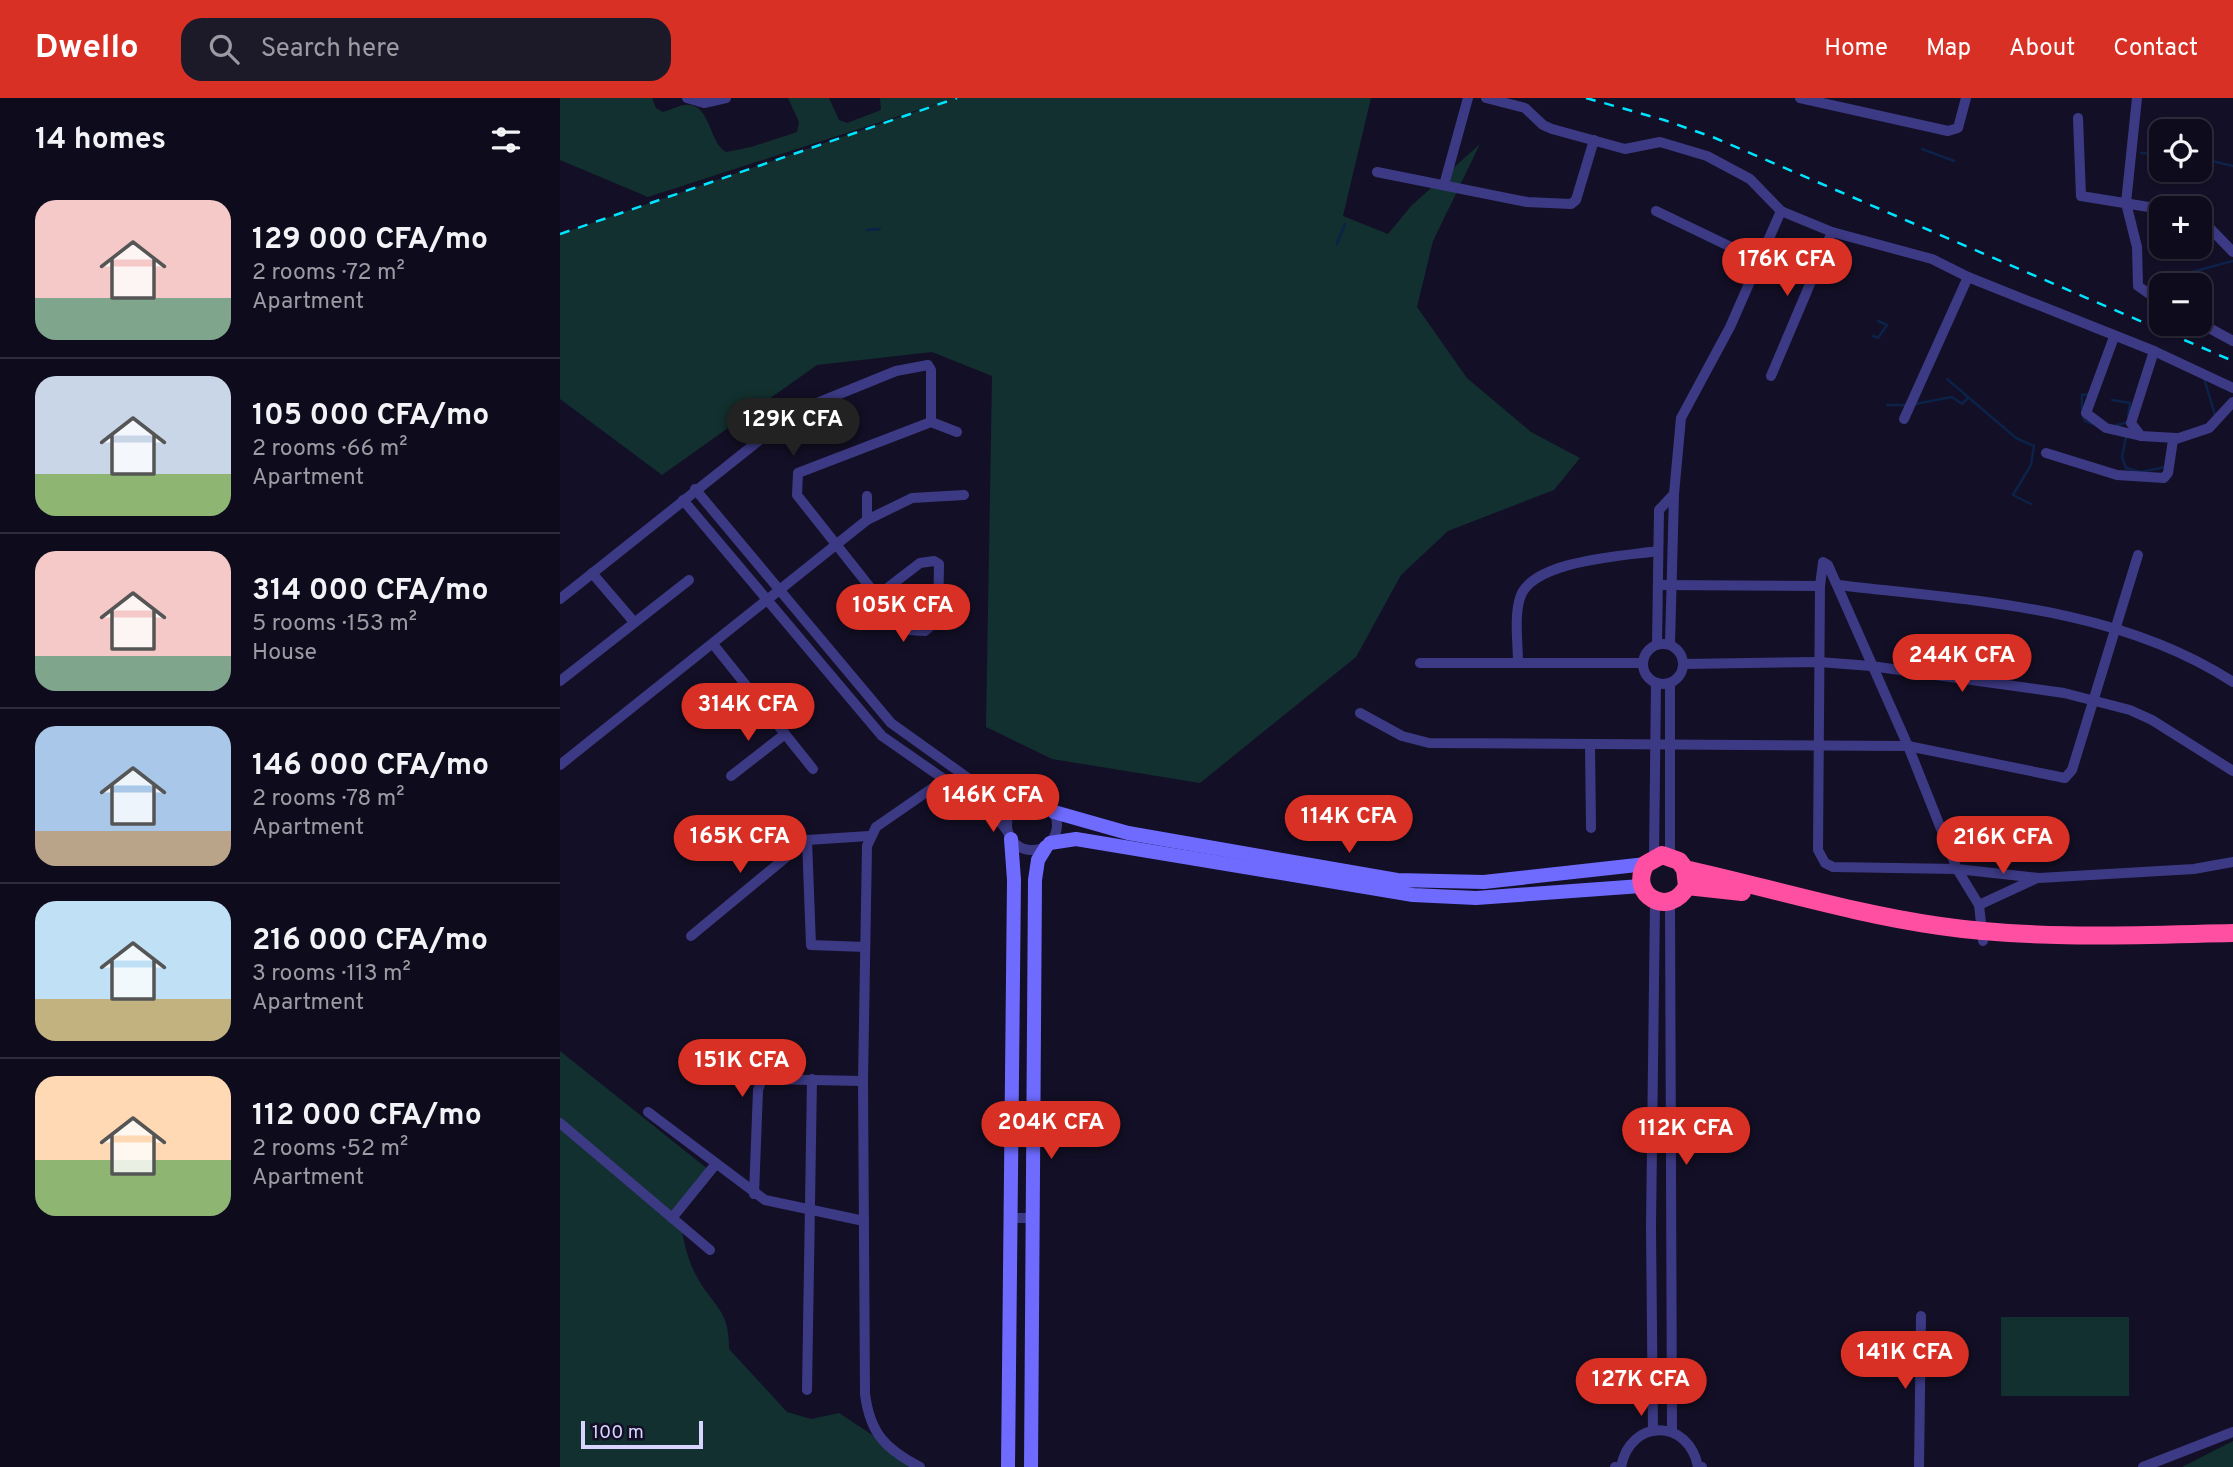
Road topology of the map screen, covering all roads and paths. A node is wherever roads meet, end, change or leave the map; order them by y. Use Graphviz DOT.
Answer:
graph roads {
  1 [pos="687,98"];
  2 [pos="726,98"];
  3 [pos="1468,98"];
  4 [pos="1486,98"];
  5 [pos="1800,98"];
  6 [pos="1966,98"];
  7 [pos="2137,98"];
  8 [pos="2078,118"];
  9 [pos="1594,140"];
  10 [pos="1377,172"];
  11 [pos="1444,185"];
  12 [pos="2126,203"];
  13 [pos="2149,207"];
  14 [pos="1656,211"];
  15 [pos="1781,211"];
  16 [pos="2212,231"];
  17 [pos="1832,232"];
  18 [pos="2233,253"];
  19 [pos="1758,260"];
  20 [pos="1968,277"];
  21 [pos="2149,294"];
  22 [pos="2212,330"];
  23 [pos="2113,337"];
  24 [pos="2233,341"];
  25 [pos="2154,352"];
  26 [pos="1770,376"];
  27 [pos="2233,388"];
  28 [pos="2233,402"];
  29 [pos="1904,419"];
  30 [pos="931,422"];
  31 [pos="957,432"];
  32 [pos="2141,436"];
  33 [pos="2176,438"];
  34 [pos="2046,453"];
  35 [pos="695,489"];
  36 [pos="1674,494"];
  37 [pos="964,495"];
  38 [pos="867,496"];
  39 [pos="683,500"];
  40 [pos="867,520"];
  41 [pos="836,545"];
  42 [pos="1658,551"];
  43 [pos="2138,555"];
  44 [pos="592,573"];
  45 [pos="689,580"];
  46 [pos="1671,584"];
  47 [pos="1658,585"];
  48 [pos="1838,585"];
  49 [pos="1820,586"];
  50 [pos="780,588"];
  51 [pos="877,596"];
  52 [pos="560,599"];
  53 [pos="768,599"];
  54 [pos="634,622"];
  55 [pos="2115,628"];
  56 [pos="713,643"];
  57 [pos="1657,644"];
  58 [pos="1670,644"];
  59 [pos="1819,662"];
  60 [pos="1420,663"];
  61 [pos="1518,663"];
  62 [pos="1642,663"];
  63 [pos="1683,664"];
  64 [pos="1871,666"];
  65 [pos="560,681"];
  66 [pos="2233,682"];
  67 [pos="1656,683"];
  68 [pos="1670,683"];
  69 [pos="2092,699"];
  70 [pos="1360,713"];
  71 [pos="891,723"];
  72 [pos="785,734"];
  73 [pos="882,736"];
  74 [pos="1656,743"];
  75 [pos="1670,743"];
  76 [pos="1590,744"];
  77 [pos="1820,746"];
  78 [pos="1908,746"];
  79 [pos="560,765"];
  80 [pos="813,769"];
  81 [pos="2233,771"];
  82 [pos="731,776"];
  83 [pos="944,779"];
  84 [pos="1015,807"];
  85 [pos="1054,812"];
  86 [pos="1591,828"];
  87 [pos="869,836"];
  88 [pos="1009,836"];
  89 [pos="807,840"];
  90 [pos="1048,845"];
  91 [pos="1657,859"];
  92 [pos="2233,862"];
  93 [pos="1956,869"];
  94 [pos="1686,878"];
  95 [pos="2039,878"];
  96 [pos="1641,886"];
  97 [pos="1663,902"];
  98 [pos="1979,905"];
  99 [pos="2233,933"];
  100 [pos="691,936"];
  101 [pos="1982,936"];
  102 [pos="2233,942"];
  103 [pos="865,947"];
  104 [pos="812,1079"];
  105 [pos="863,1081"];
  106 [pos="648,1112"];
  107 [pos="560,1123"];
  108 [pos="715,1165"];
  109 [pos="754,1194"];
  110 [pos="810,1212"];
  111 [pos="672,1218"];
  112 [pos="1011,1218"];
  113 [pos="1033,1218"];
  114 [pos="864,1221"];
  115 [pos="710,1250"];
  116 [pos="1921,1316"];
  117 [pos="807,1390"];
  118 [pos="1653,1430"];
  119 [pos="1672,1432"];
  120 [pos="2233,1432"];
  121 [pos="920,1467"];
  122 [pos="1008,1467"];
  123 [pos="1031,1467"];
  124 [pos="1615,1467"];
  125 [pos="1621,1467"];
  126 [pos="1700,1467"];
  127 [pos="1919,1467"];
  128 [pos="2143,1467"];
  1 -- 2 [label="street"];
  3 -- 11 [label="street"];
  4 -- 9 [label="street"];
  5 -- 6 [label="street"];
  7 -- 12 [label="street"];
  8 -- 12 [label="street"];
  9 -- 11 [label="street"];
  9 -- 15 [label="street"];
  10 -- 11 [label="street"];
  12 -- 13 [label="street"];
  12 -- 21 [label="street"];
  14 -- 19 [label="street"];
  15 -- 17 [label="street"];
  15 -- 19 [label="street"];
  16 -- 18 [label="street"];
  17 -- 20 [label="street"];
  17 -- 26 [label="street"];
  19 -- 36 [label="street"];
  20 -- 23 [label="street"];
  20 -- 29 [label="street"];
  22 -- 24 [label="street"];
  23 -- 25 [label="street"];
  23 -- 32 [label="street"];
  25 -- 27 [label="street"];
  25 -- 32 [label="street"];
  28 -- 33 [label="street"];
  30 -- 31 [label="street"];
  30 -- 35 [label="street"];
  30 -- 41 [label="street"];
  32 -- 33 [label="street"];
  33 -- 34 [label="street"];
  35 -- 39 [label="street"];
  35 -- 50 [label="street"];
  36 -- 42 [label="street"];
  36 -- 46 [label="street"];
  37 -- 40 [label="street"];
  38 -- 40 [label="street"];
  39 -- 44 [label="street"];
  39 -- 53 [label="street"];
  40 -- 41 [label="street"];
  41 -- 50 [label="street"];
  41 -- 51 [label="street"];
  42 -- 47 [label="street"];
  42 -- 61 [label="street"];
  43 -- 55 [label="street"];
  44 -- 52 [label="street"];
  44 -- 54 [label="street"];
  45 -- 54 [label="street"];
  46 -- 47 [label="street"];
  46 -- 49 [label="street"];
  46 -- 58 [label="street"];
  47 -- 57 [label="street"];
  48 -- 49 [label="street"];
  48 -- 55 [label="street"];
  48 -- 64 [label="street"];
  49 -- 59 [label="street"];
  50 -- 53 [label="street"];
  50 -- 71 [label="street"];
  51 -- 51 [label="street"];
  53 -- 56 [label="street"];
  53 -- 73 [label="street"];
  54 -- 65 [label="street"];
  55 -- 66 [label="street"];
  55 -- 69 [label="street"];
  56 -- 72 [label="street"];
  56 -- 79 [label="street"];
  57 -- 58 [label="street"];
  57 -- 62 [label="street"];
  58 -- 63 [label="street"];
  59 -- 63 [label="street"];
  59 -- 64 [label="street"];
  59 -- 77 [label="street"];
  60 -- 61 [label="street"];
  61 -- 62 [label="street"];
  62 -- 67 [label="street"];
  63 -- 68 [label="street"];
  64 -- 69 [label="street"];
  64 -- 78 [label="street"];
  67 -- 68 [label="street"];
  67 -- 74 [label="street"];
  68 -- 75 [label="street"];
  69 -- 78 [label="street"];
  69 -- 81 [label="street"];
  70 -- 76 [label="street"];
  71 -- 73 [label="street"];
  71 -- 84 [label="street"];
  72 -- 80 [label="street"];
  72 -- 82 [label="street"];
  73 -- 83 [label="street"];
  74 -- 75 [label="street"];
  74 -- 76 [label="street"];
  74 -- 91 [label="street"];
  75 -- 77 [label="street"];
  75 -- 91 [label="street"];
  76 -- 86 [label="street"];
  77 -- 78 [label="street"];
  77 -- 93 [label="street"];
  78 -- 93 [label="street"];
  83 -- 87 [label="street"];
  83 -- 88 [label="street"];
  84 -- 85 [label="street"];
  84 -- 88 [label="street"];
  85 -- 90 [label="street"];
  85 -- 91 [label="street"];
  87 -- 89 [label="street"];
  87 -- 103 [label="street"];
  88 -- 90 [label="street"];
  88 -- 112 [label="street"];
  89 -- 100 [label="street"];
  89 -- 103 [label="street"];
  90 -- 96 [label="street"];
  90 -- 113 [label="street"];
  91 -- 94 [label="highway"];
  91 -- 96 [label="highway"];
  92 -- 95 [label="street"];
  93 -- 95 [label="street"];
  93 -- 98 [label="street"];
  94 -- 97 [label="highway"];
  94 -- 101 [label="highway"];
  95 -- 98 [label="street"];
  96 -- 97 [label="highway"];
  97 -- 118 [label="street"];
  97 -- 119 [label="street"];
  98 -- 101 [label="street"];
  99 -- 101 [label="highway"];
  101 -- 102 [label="highway"];
  103 -- 105 [label="street"];
  104 -- 105 [label="street"];
  104 -- 109 [label="street"];
  104 -- 110 [label="street"];
  105 -- 114 [label="street"];
  106 -- 108 [label="street"];
  107 -- 111 [label="street"];
  108 -- 109 [label="street"];
  108 -- 111 [label="street"];
  109 -- 110 [label="street"];
  110 -- 114 [label="street"];
  110 -- 117 [label="street"];
  111 -- 115 [label="street"];
  112 -- 113 [label="street"];
  112 -- 122 [label="street"];
  113 -- 123 [label="street"];
  114 -- 121 [label="street"];
  116 -- 127 [label="street"];
  118 -- 119 [label="street"];
  118 -- 125 [label="street"];
  119 -- 126 [label="street"];
  120 -- 128 [label="street"];
  124 -- 125 [label="street"];
}
